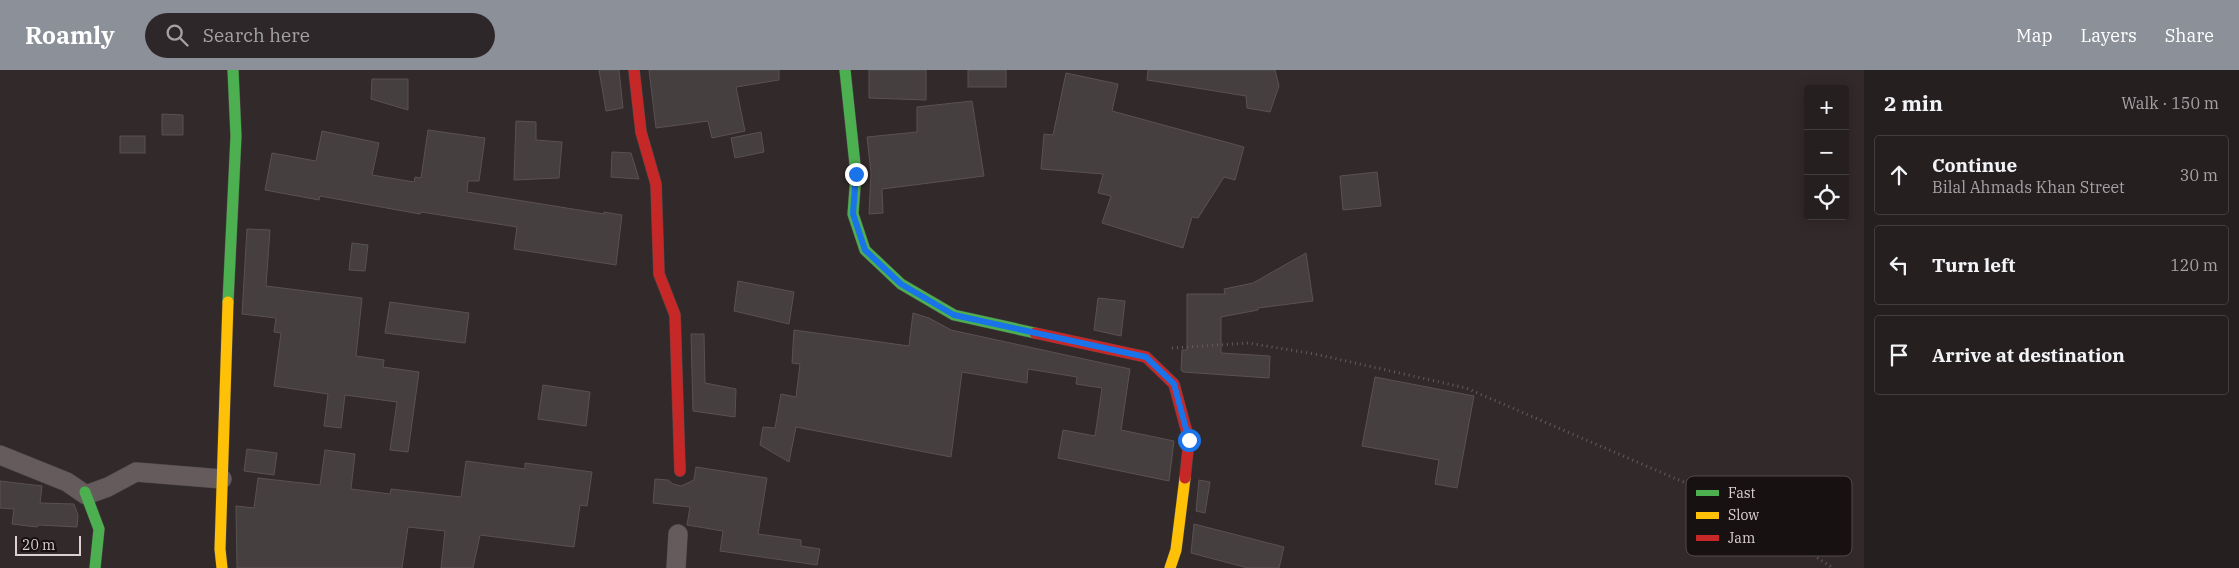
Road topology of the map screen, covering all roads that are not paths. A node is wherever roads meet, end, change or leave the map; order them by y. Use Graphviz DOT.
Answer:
graph roads {
  1 [pos="233,70"];
  2 [pos="634,70"];
  3 [pos="845,70"];
  4 [pos="0,455"];
  5 [pos="680,471"];
  6 [pos="222,479"];
  7 [pos="85,494"];
  8 [pos="678,534"];
  9 [pos="95,568"];
  10 [pos="222,568"];
  11 [pos="676,568"];
  12 [pos="1170,568"];
  1 -- 6 [label="street"];
  2 -- 5 [label="street"];
  3 -- 12 [label="street"];
  4 -- 7 [label="street"];
  6 -- 7 [label="street"];
  6 -- 10 [label="street"];
  7 -- 9 [label="street"];
  8 -- 11 [label="street"];
}
